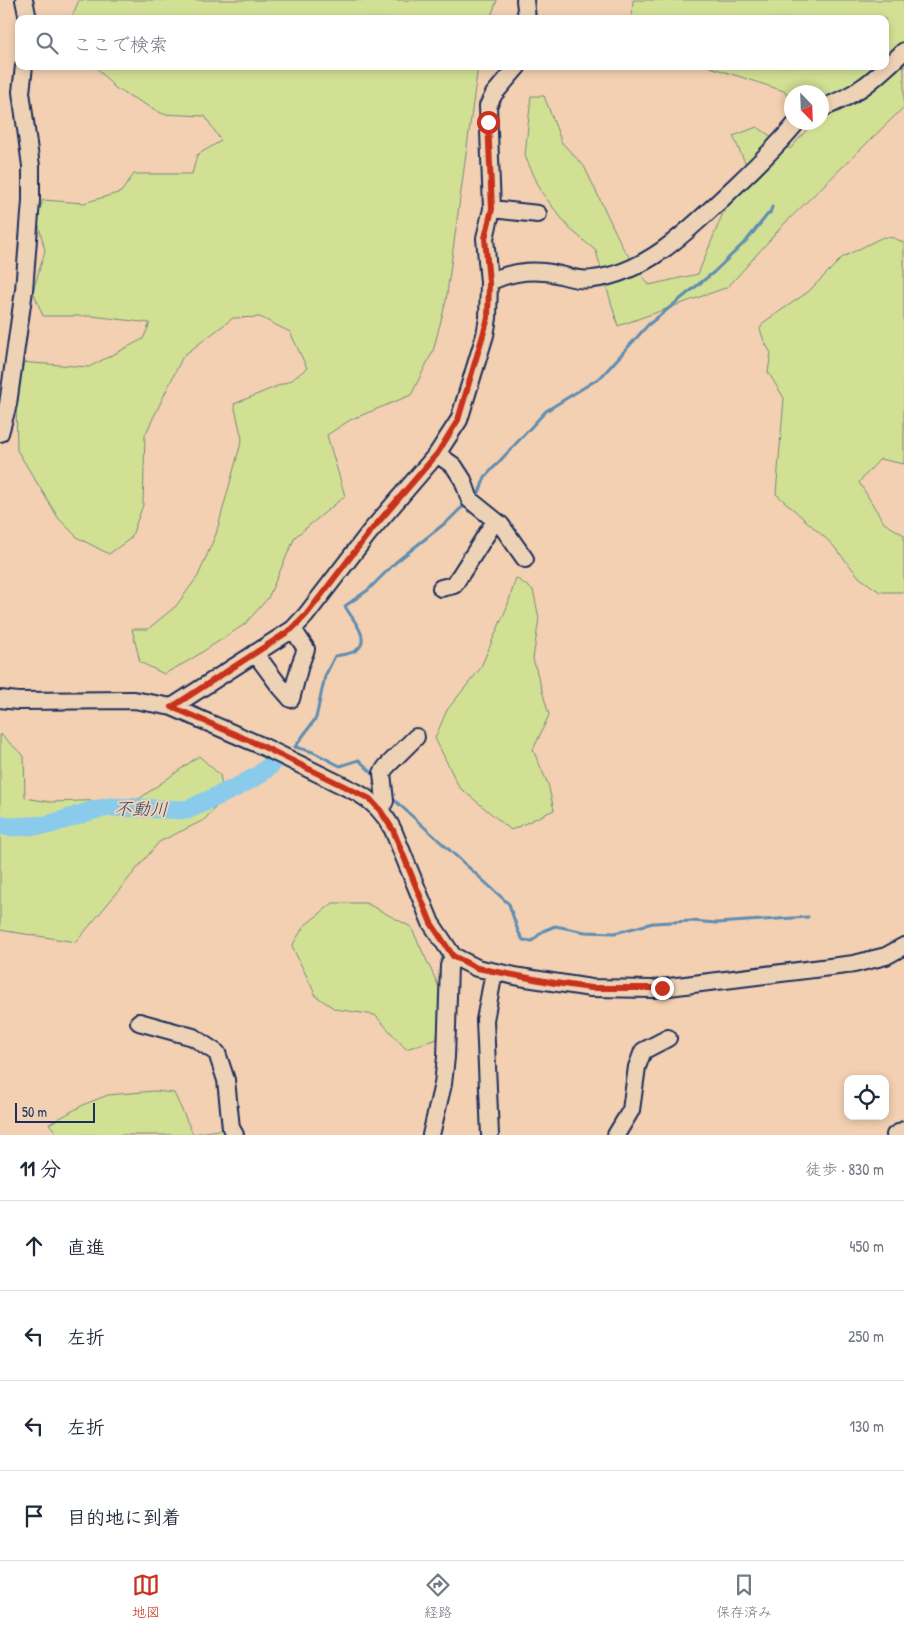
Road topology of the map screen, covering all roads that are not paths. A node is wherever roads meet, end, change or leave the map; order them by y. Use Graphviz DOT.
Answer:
graph roads {
  1 [pos="24,0"];
  2 [pos="525,0"];
  3 [pos="27,15"];
  4 [pos="527,15"];
  5 [pos="904,51"];
  6 [pos="889,65"];
  7 [pos="24,70"];
  8 [pos="515,70"];
  9 [pos="883,70"];
  10 [pos="829,106"];
  11 [pos="790,130"];
  12 [pos="492,209"];
  13 [pos="538,214"];
  14 [pos="489,282"];
  15 [pos="0,433"];
  16 [pos="437,454"];
  17 [pos="495,521"];
  18 [pos="525,559"];
  19 [pos="441,588"];
  20 [pos="292,629"];
  21 [pos="255,653"];
  22 [pos="0,699"];
  23 [pos="172,707"];
  24 [pos="416,737"];
  25 [pos="380,810"];
  26 [pos="904,946"];
  27 [pos="453,956"];
  28 [pos="494,972"];
  29 [pos="138,1022"];
  30 [pos="668,1038"];
  31 [pos="904,1130"];
  32 [pos="236,1135"];
  33 [pos="431,1135"];
  34 [pos="490,1135"];
  35 [pos="616,1135"];
  36 [pos="896,1135"];
  1 -- 3 [label="street"];
  2 -- 4 [label="street"];
  5 -- 6 [label="street"];
  7 -- 15 [label="street"];
  8 -- 12 [label="street"];
  9 -- 10 [label="street"];
  11 -- 14 [label="street"];
  12 -- 13 [label="street"];
  12 -- 14 [label="street"];
  14 -- 16 [label="street"];
  16 -- 17 [label="street"];
  16 -- 20 [label="street"];
  17 -- 18 [label="street"];
  17 -- 19 [label="street"];
  20 -- 21 [label="street"];
  20 -- 21 [label="street"];
  21 -- 23 [label="street"];
  22 -- 23 [label="street"];
  23 -- 25 [label="street"];
  24 -- 25 [label="street"];
  25 -- 27 [label="street"];
  26 -- 28 [label="street"];
  27 -- 28 [label="street"];
  27 -- 33 [label="street"];
  28 -- 34 [label="street"];
  29 -- 32 [label="street"];
  30 -- 35 [label="street"];
  31 -- 36 [label="street"];
}
